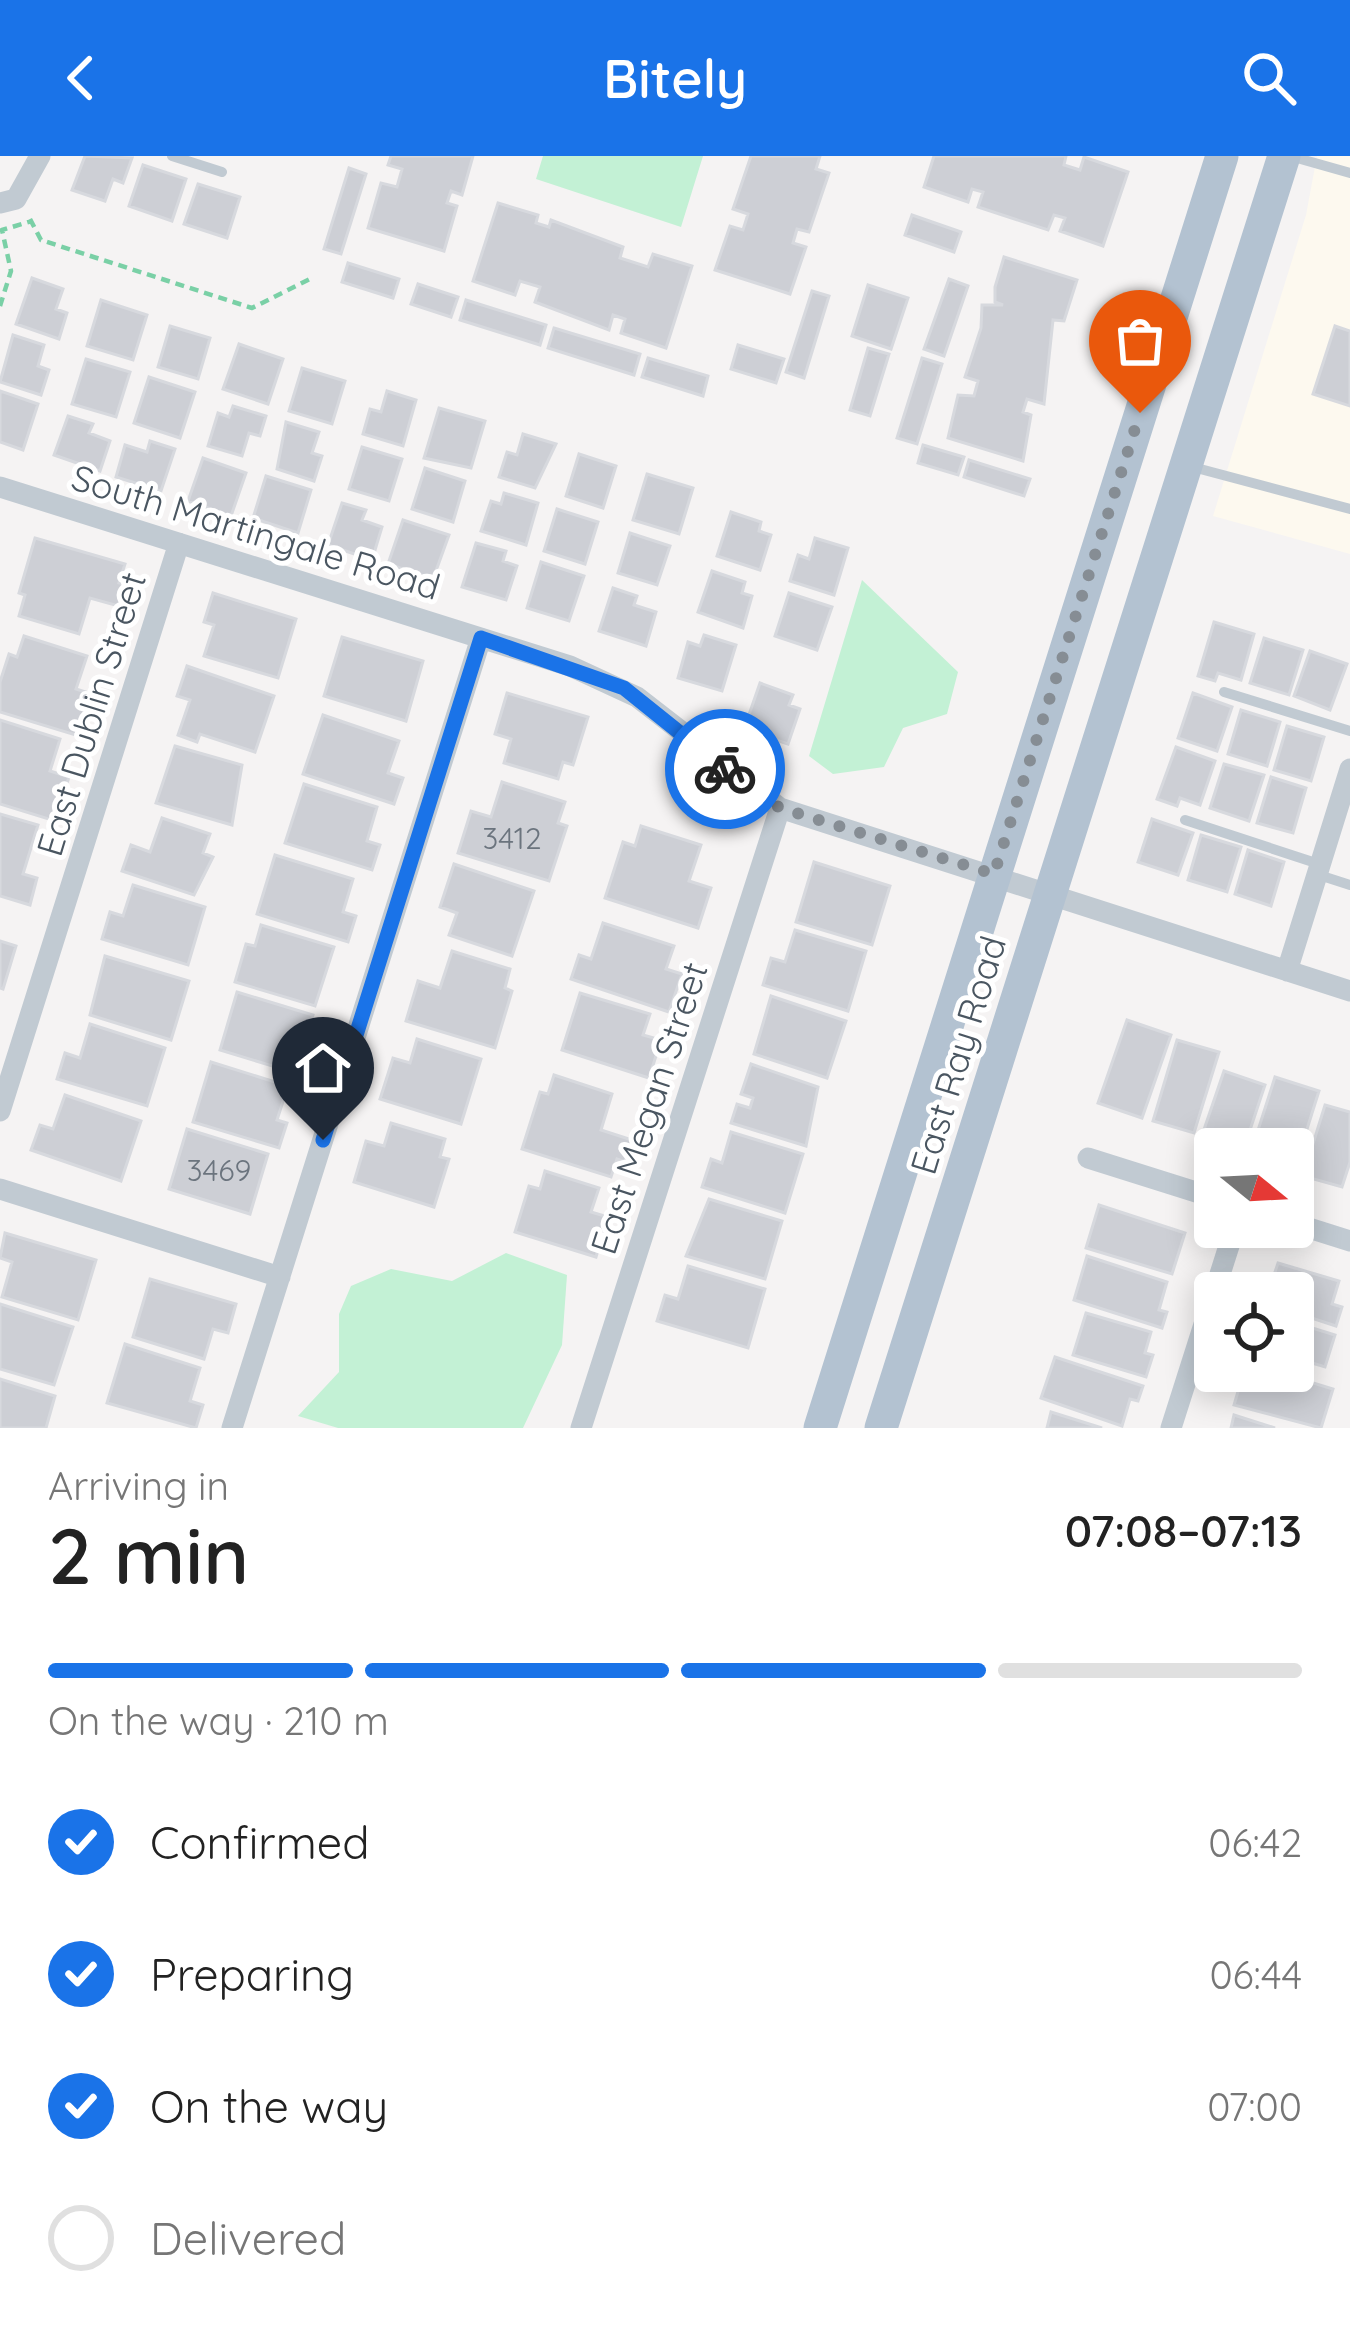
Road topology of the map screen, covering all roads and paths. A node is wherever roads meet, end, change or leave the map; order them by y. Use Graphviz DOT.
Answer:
graph roads {
  1 [pos="40,156"];
  2 [pos="172,156"];
  3 [pos="1222,156"];
  4 [pos="1287,156"];
  5 [pos="222,172"];
  6 [pos="1350,173"];
  7 [pos="8,201"];
  8 [pos="32,221"];
  9 [pos="312,278"];
  10 [pos="0,306"];
  11 [pos="1186,466"];
  12 [pos="0,487"];
  13 [pos="1350,509"];
  14 [pos="179,543"];
  15 [pos="481,638"];
  16 [pos="1224,692"];
  17 [pos="1350,731"];
  18 [pos="1350,769"];
  19 [pos="780,808"];
  20 [pos="1185,820"];
  21 [pos="1319,869"];
  22 [pos="994,874"];
  23 [pos="1350,885"];
  24 [pos="1050,892"];
  25 [pos="1287,971"];
  26 [pos="1350,991"];
  27 [pos="0,1111"];
  28 [pos="1088,1158"];
  29 [pos="0,1189"];
  30 [pos="1194,1191"];
  31 [pos="1314,1230"];
  32 [pos="1350,1241"];
  33 [pos="1228,1248"];
  34 [pos="280,1277"];
  35 [pos="232,1428"];
  36 [pos="581,1428"];
  37 [pos="820,1428"];
  38 [pos="881,1428"];
  39 [pos="1172,1428"];
  1 -- 7 [label="street"];
  2 -- 5 [label="lane"];
  3 -- 22 [label="main road, East Ray Road"];
  4 -- 6 [label="lane"];
  4 -- 11 [label="main road, East Ray Road"];
  7 -- 8 [label="path"];
  8 -- 9 [label="path"];
  8 -- 10 [label="path"];
  11 -- 13 [label="lane"];
  11 -- 24 [label="main road, East Ray Road"];
  12 -- 14 [label="street, South Martingale Road"];
  14 -- 15 [label="street, South Martingale Road"];
  14 -- 27 [label="street, East Dublin Street"];
  15 -- 19 [label="street, South Martingale Road"];
  15 -- 34 [label="street"];
  16 -- 17 [label="lane"];
  18 -- 21 [label="street"];
  19 -- 22 [label="street, South Martingale Road"];
  19 -- 36 [label="street, East Megan Street"];
  20 -- 21 [label="lane"];
  21 -- 23 [label="lane"];
  21 -- 25 [label="street"];
  22 -- 24 [label="street, South Martingale Road"];
  22 -- 37 [label="main road, East Ray Road"];
  24 -- 25 [label="street, South Martingale Road"];
  24 -- 38 [label="main road, East Ray Road"];
  25 -- 26 [label="street, South Martingale Road"];
  28 -- 30 [label="street"];
  29 -- 34 [label="street"];
  31 -- 32 [label="street"];
  33 -- 39 [label="street"];
  34 -- 35 [label="street"];
}
